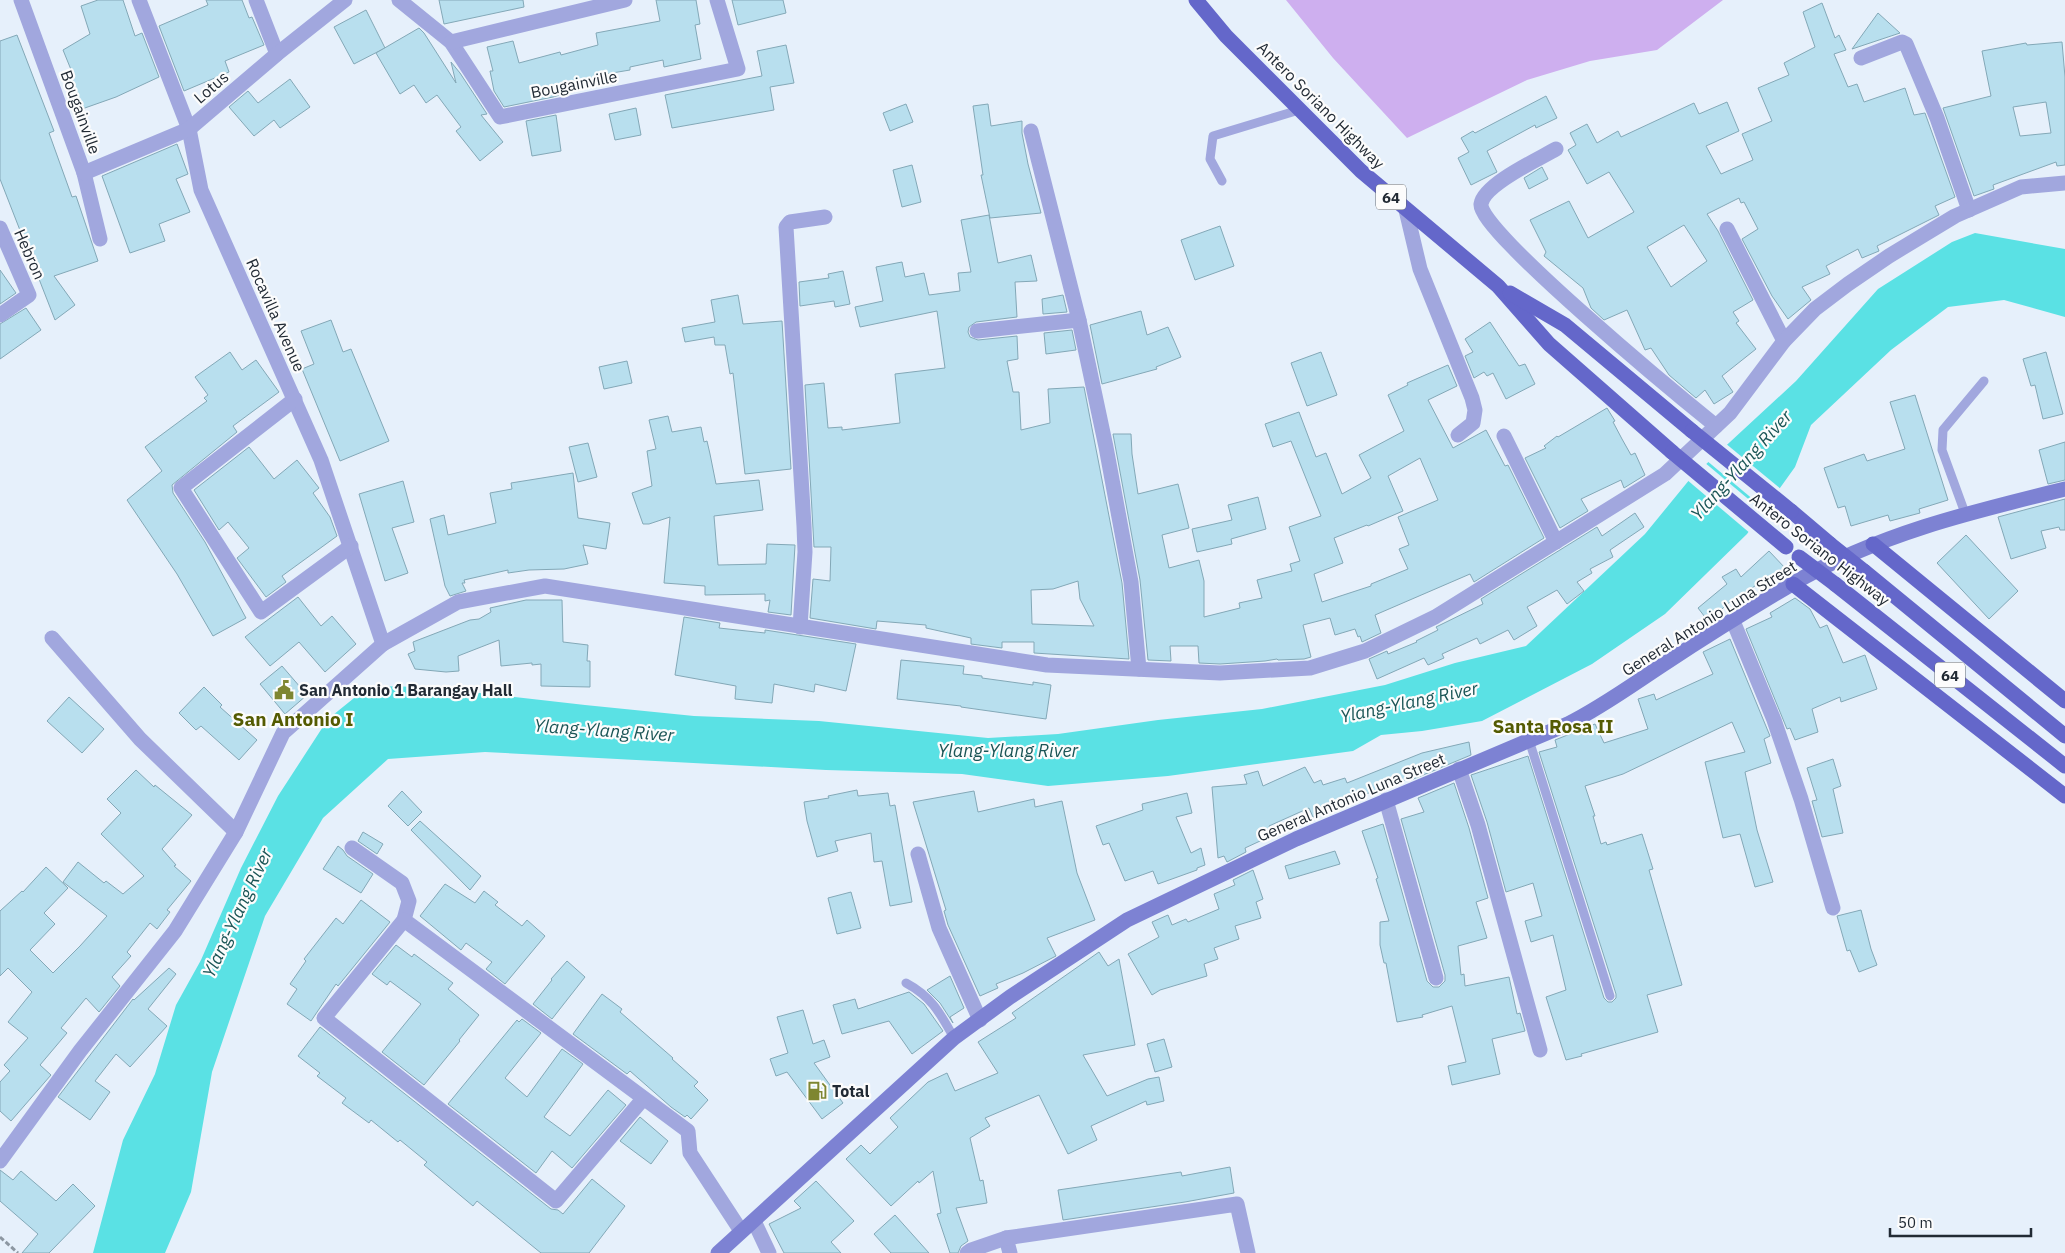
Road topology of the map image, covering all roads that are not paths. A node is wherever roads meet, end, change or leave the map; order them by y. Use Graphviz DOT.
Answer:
graph roads {
  1 [pos="21,0"];
  2 [pos="139,0"];
  3 [pos="256,0"];
  4 [pos="345,0"];
  5 [pos="399,0"];
  6 [pos="625,0"];
  7 [pos="716,0"];
  8 [pos="1196,0"];
  9 [pos="452,42"];
  10 [pos="276,54"];
  11 [pos="1861,58"];
  12 [pos="1299,110"];
  13 [pos="189,129"];
  14 [pos="1031,131"];
  15 [pos="1556,149"];
  16 [pos="84,173"];
  17 [pos="1222,181"];
  18 [pos="2065,183"];
  19 [pos="1406,210"];
  20 [pos="1969,210"];
  21 [pos="825,217"];
  22 [pos="1727,229"];
  23 [pos="0,230"];
  24 [pos="100,238"];
  25 [pos="1498,286"];
  26 [pos="0,315"];
  27 [pos="1079,320"];
  28 [pos="976,331"];
  29 [pos="1784,341"];
  30 [pos="1984,381"];
  31 [pos="295,399"];
  32 [pos="1716,426"];
  33 [pos="1458,435"];
  34 [pos="1504,436"];
  35 [pos="2065,489"];
  36 [pos="1965,513"];
  37 [pos="1556,542"];
  38 [pos="1873,544"];
  39 [pos="351,546"];
  40 [pos="1793,584"];
  41 [pos="1733,621"];
  42 [pos="800,627"];
  43 [pos="52,638"];
  44 [pos="383,644"];
  45 [pos="1139,669"];
  46 [pos="2065,701"];
  47 [pos="2065,736"];
  48 [pos="1529,740"];
  49 [pos="2065,766"];
  50 [pos="1459,770"];
  51 [pos="2065,796"];
  52 [pos="1386,800"];
  53 [pos="236,832"];
  54 [pos="352,848"];
  55 [pos="918,854"];
  56 [pos="1833,908"];
  57 [pos="404,920"];
  58 [pos="1436,978"];
  59 [pos="906,983"];
  60 [pos="1610,996"];
  61 [pos="980,1020"];
  62 [pos="954,1038"];
  63 [pos="1540,1050"];
  64 [pos="643,1098"];
  65 [pos="0,1161"];
  66 [pos="754,1221"];
  67 [pos="741,1231"];
  68 [pos="1008,1246"];
  69 [pos="718,1253"];
  70 [pos="769,1253"];
  71 [pos="967,1253"];
  72 [pos="1248,1253"];
  1 -- 16 [label="street, Bougainville"];
  2 -- 13 [label="street, Rocavilla Avenue"];
  3 -- 10 [label="street"];
  4 -- 10 [label="street, Lotus"];
  5 -- 9 [label="street, Bougainville"];
  6 -- 9 [label="street"];
  7 -- 9 [label="street, Bougainville"];
  8 -- 12 [label="main road, Antero Soriano Highway / 64"];
  10 -- 13 [label="street, Lotus"];
  11 -- 20 [label="street"];
  12 -- 17 [label="lane"];
  12 -- 19 [label="main road, Antero Soriano Highway / 64"];
  13 -- 16 [label="street, Lotus"];
  13 -- 31 [label="street, Rocavilla Avenue"];
  14 -- 27 [label="street"];
  15 -- 32 [label="street"];
  16 -- 24 [label="street, Bougainville"];
  18 -- 20 [label="street"];
  19 -- 25 [label="main road, Antero Soriano Highway / 64"];
  19 -- 33 [label="street"];
  20 -- 29 [label="street"];
  21 -- 42 [label="street"];
  22 -- 29 [label="street"];
  23 -- 26 [label="street, Hebron"];
  25 -- 47 [label="main road, Antero Soriano Highway / 64, bridge"];
  25 -- 49 [label="main road, Antero Soriano Highway / 64, bridge"];
  27 -- 28 [label="street"];
  27 -- 45 [label="street"];
  29 -- 32 [label="street"];
  30 -- 36 [label="lane"];
  31 -- 39 [label="street, Rocavilla Avenue"];
  31 -- 39 [label="street"];
  32 -- 37 [label="street"];
  34 -- 37 [label="street"];
  35 -- 36 [label="main road, General Antonio Luna Street"];
  36 -- 38 [label="main road, General Antonio Luna Street"];
  37 -- 45 [label="street"];
  38 -- 40 [label="main road, General Antonio Luna Street"];
  38 -- 46 [label="main road"];
  39 -- 44 [label="street, Rocavilla Avenue"];
  40 -- 41 [label="main road, General Antonio Luna Street"];
  40 -- 51 [label="main road"];
  41 -- 48 [label="main road, General Antonio Luna Street"];
  41 -- 56 [label="street"];
  42 -- 44 [label="street"];
  42 -- 45 [label="street"];
  43 -- 53 [label="street"];
  44 -- 53 [label="street"];
  48 -- 50 [label="main road, General Antonio Luna Street"];
  48 -- 60 [label="lane"];
  50 -- 52 [label="main road, General Antonio Luna Street"];
  50 -- 63 [label="street"];
  52 -- 58 [label="street"];
  52 -- 61 [label="main road, General Antonio Luna Street"];
  53 -- 65 [label="street"];
  54 -- 57 [label="street"];
  55 -- 61 [label="street"];
  57 -- 64 [label="street"];
  57 -- 64 [label="street"];
  59 -- 62 [label="lane"];
  61 -- 62 [label="main road, General Antonio Luna Street"];
  62 -- 66 [label="main road, General Antonio Luna Street"];
  64 -- 67 [label="street"];
  66 -- 67 [label="main road, General Antonio Luna Street"];
  66 -- 70 [label="street"];
  67 -- 69 [label="main road, General Antonio Luna Street"];
  68 -- 71 [label="street"];
  68 -- 72 [label="street"];
}
